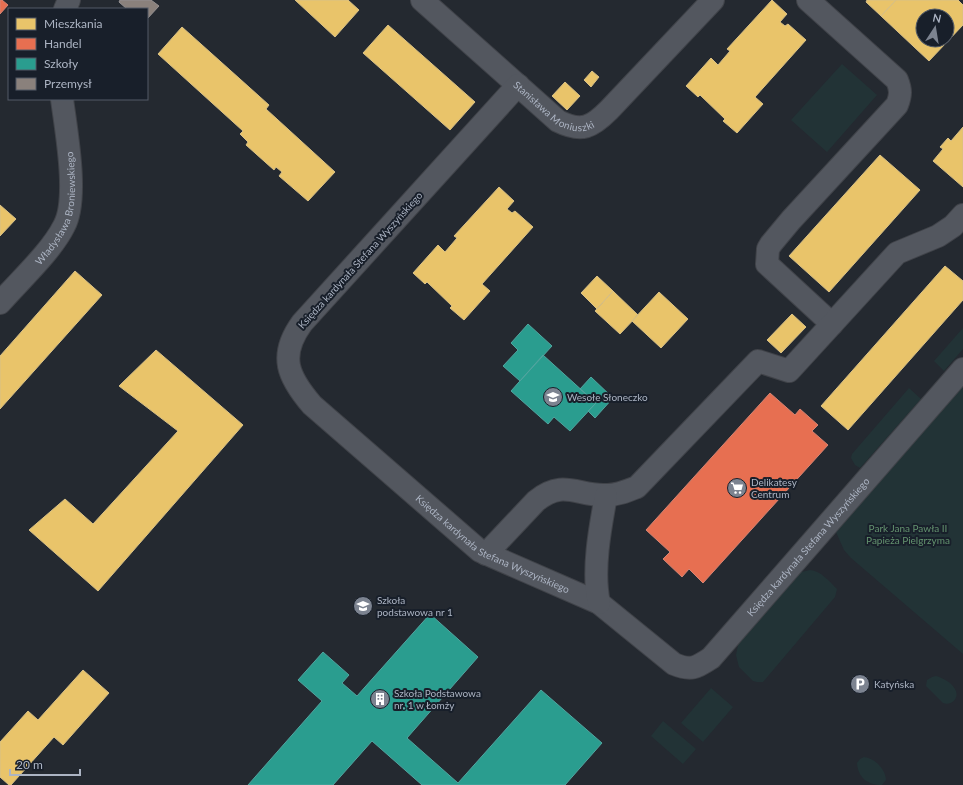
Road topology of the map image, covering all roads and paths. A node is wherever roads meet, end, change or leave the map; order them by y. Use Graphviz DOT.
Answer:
graph roads {
  1 [pos="422,0"];
  2 [pos="713,0"];
  3 [pos="808,0"];
  4 [pos="518,85"];
  5 [pos="62,100"];
  6 [pos="963,215"];
  7 [pos="0,302"];
  8 [pos="832,324"];
  9 [pos="963,369"];
  10 [pos="606,496"];
  11 [pos="486,554"];
  12 [pos="599,603"];
  1 -- 4 [label="street, Stanisława Moniuszki"];
  2 -- 4 [label="street, Stanisława Moniuszki"];
  3 -- 8 [label="street"];
  4 -- 11 [label="street, Księdza kardynała Stefana Wyszyńskiego"];
  5 -- 7 [label="street, Władysława Broniewskiego"];
  6 -- 8 [label="street"];
  8 -- 10 [label="street"];
  9 -- 12 [label="street, Księdza kardynała Stefana Wyszyńskiego"];
  10 -- 11 [label="street"];
  10 -- 12 [label="street"];
  11 -- 12 [label="street, Księdza kardynała Stefana Wyszyńskiego"];
}
